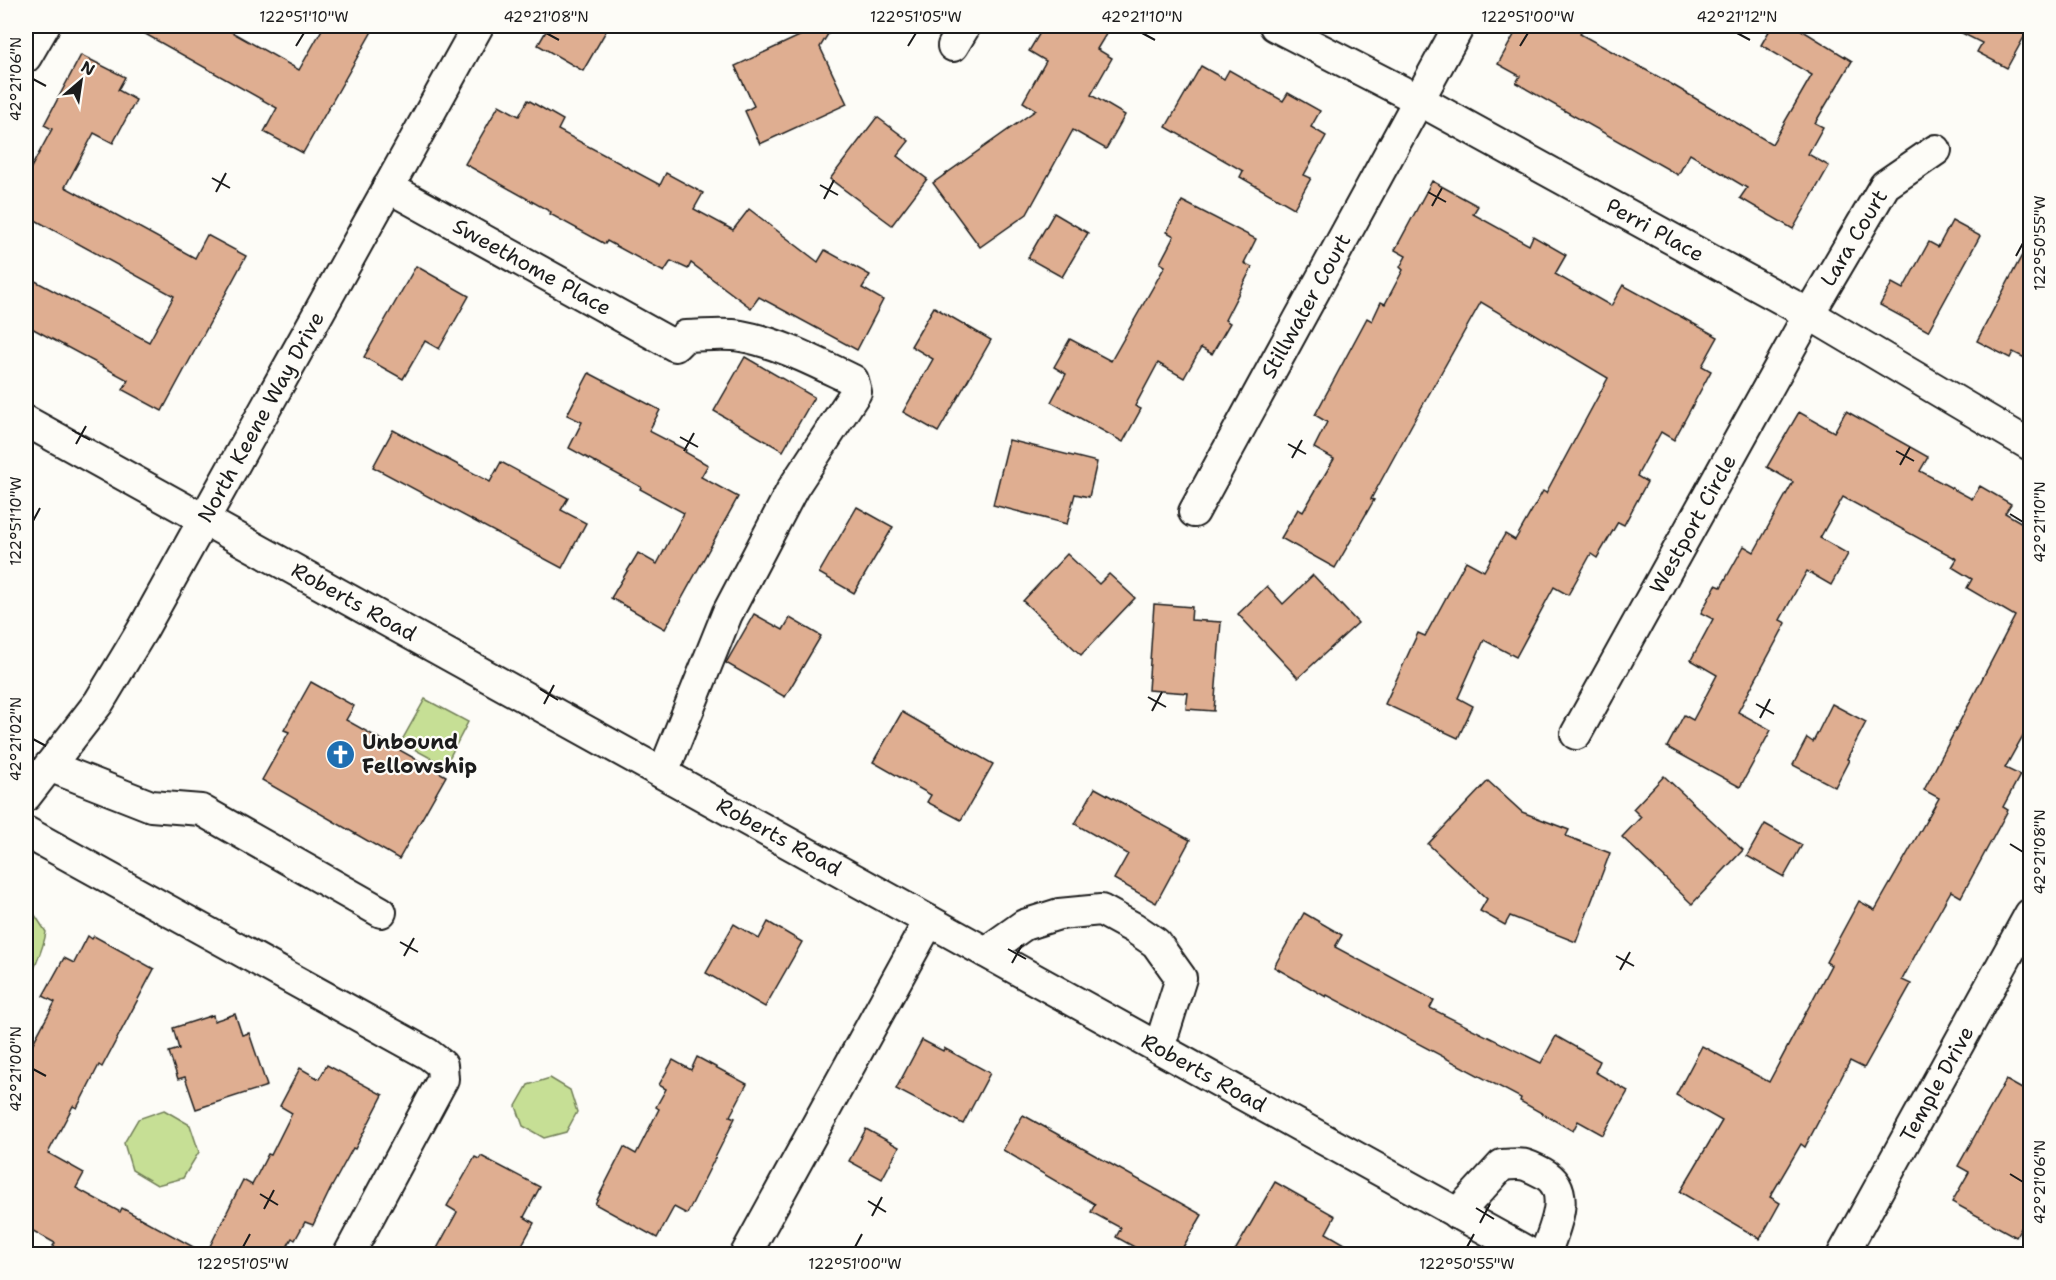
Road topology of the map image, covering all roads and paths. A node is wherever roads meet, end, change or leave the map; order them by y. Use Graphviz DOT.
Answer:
graph roads {
  1 [pos="44,26"];
  2 [pos="478,26"];
  3 [pos="1275,26"];
  4 [pos="1460,26"];
  5 [pos="26,57"];
  6 [pos="1419,100"];
  7 [pos="1936,150"];
  8 [pos="388,187"];
  9 [pos="1809,314"];
  10 [pos="26,421"];
  11 [pos="2031,445"];
  12 [pos="1194,512"];
  13 [pos="204,519"];
  14 [pos="1576,734"];
  15 [pos="49,766"];
  16 [pos="663,773"];
  17 [pos="26,796"];
  18 [pos="26,832"];
  19 [pos="381,912"];
  20 [pos="2031,914"];
  21 [pos="929,921"];
  22 [pos="986,952"];
  23 [pos="1159,1048"];
  24 [pos="1457,1214"];
  25 [pos="349,1254"];
  26 [pos="746,1254"];
  27 [pos="1531,1254"];
  28 [pos="1545,1254"];
  29 [pos="1843,1254"];
  1 -- 5 [label="street"];
  2 -- 8 [label="street, North Keene Way Drive"];
  3 -- 6 [label="street, Perri Place"];
  4 -- 6 [label="street, Stillwater Court"];
  6 -- 9 [label="street, Perri Place"];
  6 -- 12 [label="street, Stillwater Court"];
  7 -- 9 [label="street, Lara Court"];
  8 -- 13 [label="street, North Keene Way Drive"];
  8 -- 16 [label="street, Sweethome Place"];
  9 -- 11 [label="street, Perri Place"];
  9 -- 14 [label="street, Westport Circle"];
  10 -- 13 [label="street, Roberts Road"];
  13 -- 15 [label="street, North Keene Way Drive"];
  13 -- 16 [label="street, Roberts Road"];
  15 -- 17 [label="street, North Keene Way Drive"];
  15 -- 19 [label="street"];
  16 -- 21 [label="street, Roberts Road"];
  18 -- 25 [label="street"];
  20 -- 29 [label="street, Temple Drive"];
  21 -- 22 [label="street, Roberts Road"];
  21 -- 26 [label="street"];
  22 -- 23 [label="street, Roberts Road"];
  22 -- 23 [label="street"];
  23 -- 24 [label="street, Roberts Road"];
  24 -- 27 [label="street, Roberts Road"];
  24 -- 28 [label="street"];
}
